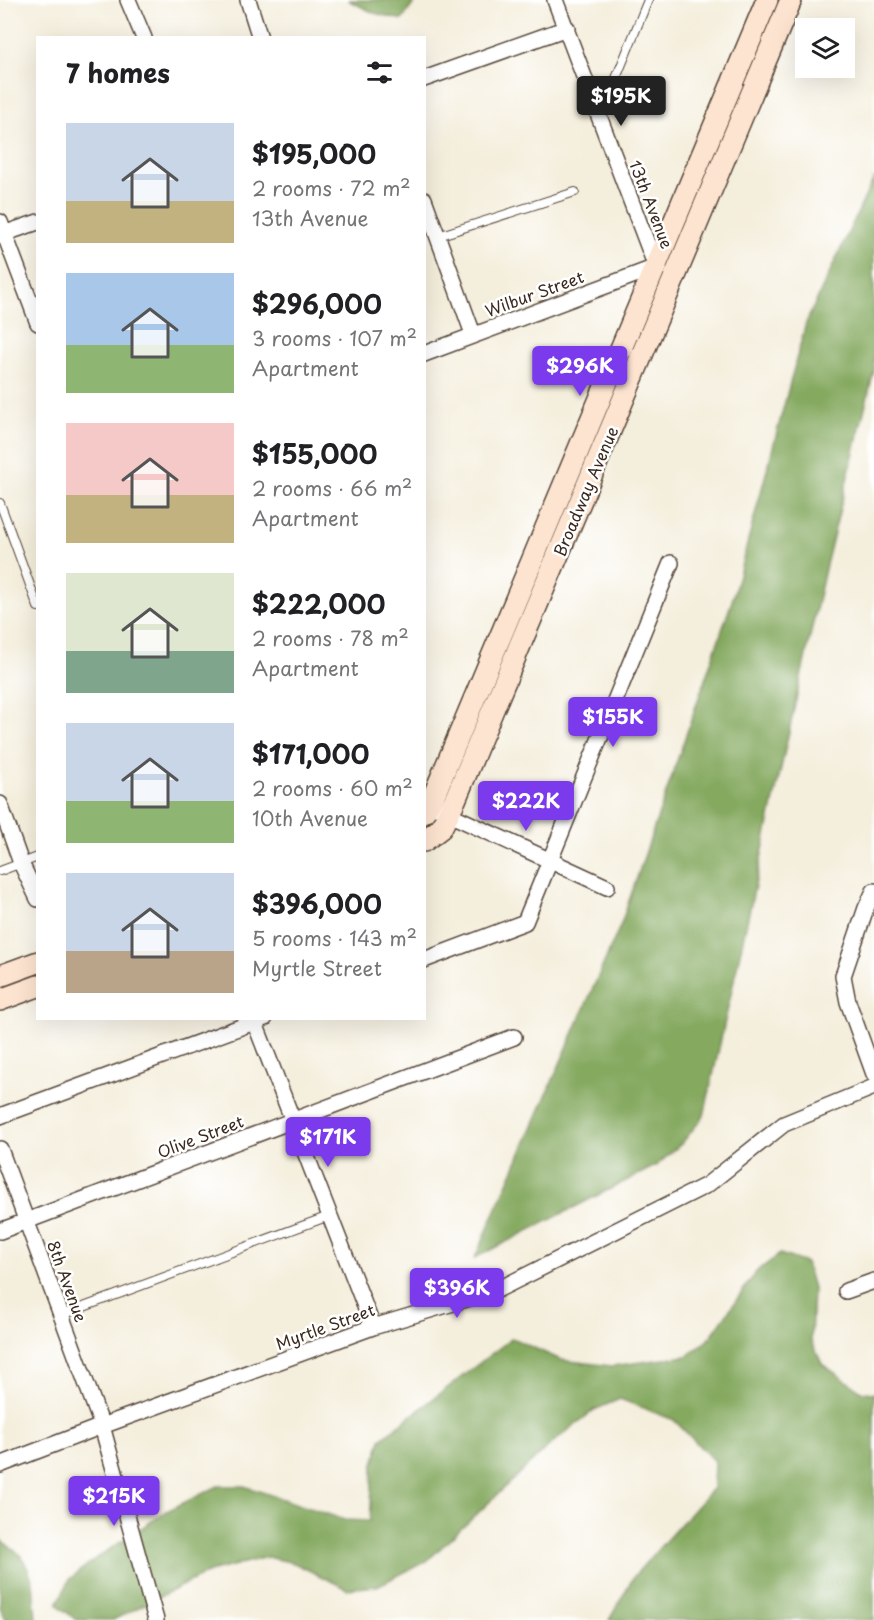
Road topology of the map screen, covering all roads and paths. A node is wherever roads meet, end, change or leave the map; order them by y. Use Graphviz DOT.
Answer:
graph roads {
  1 [pos="129,0"];
  2 [pos="248,0"];
  3 [pos="555,0"];
  4 [pos="648,0"];
  5 [pos="767,0"];
  6 [pos="791,0"];
  7 [pos="567,28"];
  8 [pos="143,36"];
  9 [pos="259,36"];
  10 [pos="426,78"];
  11 [pos="595,105"];
  12 [pos="575,192"];
  13 [pos="426,204"];
  14 [pos="36,222"];
  15 [pos="1,230"];
  16 [pos="438,236"];
  17 [pos="656,267"];
  18 [pos="675,276"];
  19 [pos="36,318"];
  20 [pos="473,334"];
  21 [pos="426,353"];
  22 [pos="0,503"];
  23 [pos="671,563"];
  24 [pos="36,602"];
  25 [pos="0,804"];
  26 [pos="428,808"];
  27 [pos="449,814"];
  28 [pos="426,839"];
  29 [pos="36,858"];
  30 [pos="549,861"];
  31 [pos="21,862"];
  32 [pos="0,871"];
  33 [pos="607,887"];
  34 [pos="874,891"];
  35 [pos="36,895"];
  36 [pos="426,959"];
  37 [pos="36,963"];
  38 [pos="0,976"];
  39 [pos="36,987"];
  40 [pos="0,1000"];
  41 [pos="257,1020"];
  42 [pos="514,1037"];
  43 [pos="874,1074"];
  44 [pos="874,1087"];
  45 [pos="0,1116"];
  46 [pos="292,1121"];
  47 [pos="0,1149"];
  48 [pos="330,1216"];
  49 [pos="27,1221"];
  50 [pos="0,1231"];
  51 [pos="874,1281"];
  52 [pos="846,1292"];
  53 [pos="62,1315"];
  54 [pos="373,1327"];
  55 [pos="102,1426"];
  56 [pos="0,1465"];
  57 [pos="156,1620"];
  1 -- 8 [label="street"];
  2 -- 9 [label="street"];
  3 -- 7 [label="street, 13th Avenue"];
  4 -- 11 [label="lane"];
  5 -- 17 [label="main road, Broadway Avenue"];
  6 -- 18 [label="main road, Broadway Avenue"];
  7 -- 10 [label="street"];
  7 -- 11 [label="street, 13th Avenue"];
  11 -- 17 [label="street, 13th Avenue"];
  12 -- 16 [label="lane"];
  13 -- 16 [label="street"];
  14 -- 15 [label="street"];
  15 -- 19 [label="street"];
  16 -- 20 [label="street"];
  17 -- 18 [label="street, 13th Avenue"];
  17 -- 20 [label="street, Wilbur Street"];
  17 -- 26 [label="main road, Broadway Avenue"];
  18 -- 27 [label="main road, Broadway Avenue"];
  20 -- 21 [label="street, Wilbur Street"];
  22 -- 24 [label="lane"];
  23 -- 30 [label="street"];
  25 -- 31 [label="street"];
  26 -- 27 [label="street"];
  27 -- 28 [label="main road, Broadway Avenue"];
  27 -- 30 [label="street"];
  29 -- 31 [label="lane"];
  30 -- 33 [label="street"];
  30 -- 36 [label="street"];
  31 -- 32 [label="lane"];
  31 -- 35 [label="street"];
  34 -- 43 [label="street"];
  37 -- 38 [label="main road"];
  39 -- 40 [label="main road"];
  41 -- 45 [label="street"];
  41 -- 46 [label="street"];
  42 -- 46 [label="street, Olive Street"];
  44 -- 54 [label="street, Myrtle Street"];
  46 -- 48 [label="street"];
  46 -- 49 [label="street, Olive Street"];
  47 -- 49 [label="street, 8th Avenue"];
  48 -- 53 [label="lane"];
  48 -- 54 [label="street"];
  49 -- 50 [label="street, Olive Street"];
  49 -- 53 [label="street, 8th Avenue"];
  51 -- 52 [label="street"];
  53 -- 55 [label="street, 8th Avenue"];
  54 -- 55 [label="street, Myrtle Street"];
  55 -- 56 [label="street, Myrtle Street"];
  55 -- 57 [label="street, 8th Avenue"];
}
